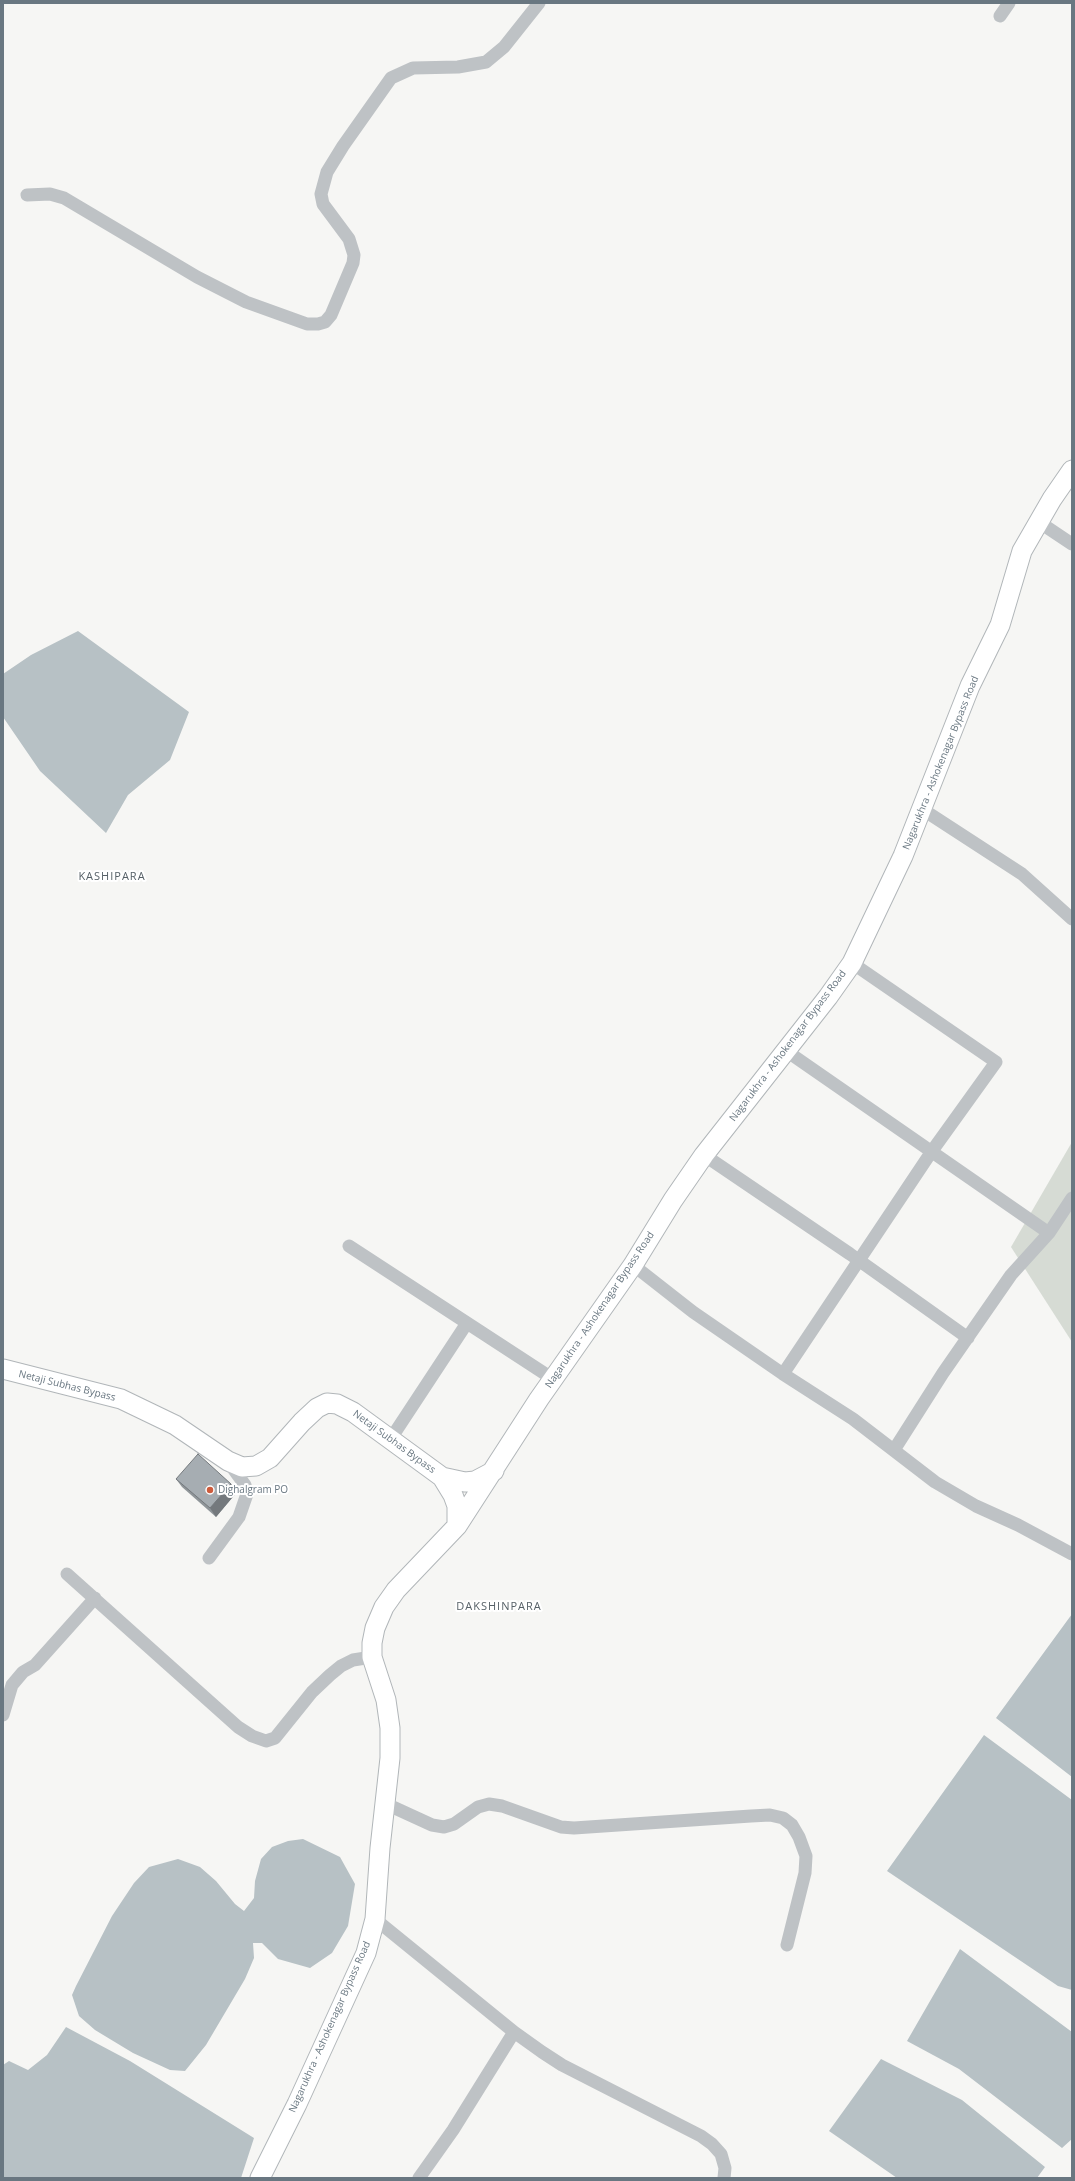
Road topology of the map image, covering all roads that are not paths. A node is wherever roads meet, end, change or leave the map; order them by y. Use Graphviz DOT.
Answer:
graph roads {
  1 [pos="539,3"];
  2 [pos="1009,3"];
  3 [pos="1000,16"];
  4 [pos="27,195"];
  5 [pos="1072,470"];
  6 [pos="1039,522"];
  7 [pos="1072,544"];
  8 [pos="922,809"];
  9 [pos="1072,919"];
  10 [pos="852,963"];
  11 [pos="785,1050"];
  12 [pos="932,1151"];
  13 [pos="704,1156"];
  14 [pos="1072,1198"];
  15 [pos="1049,1233"];
  16 [pos="349,1246"];
  17 [pos="859,1261"];
  18 [pos="634,1265"];
  19 [pos="468,1323"];
  20 [pos="968,1338"];
  21 [pos="3,1369"];
  22 [pos="783,1374"];
  23 [pos="553,1379"];
  24 [pos="390,1440"];
  25 [pos="894,1450"];
  26 [pos="228,1461"];
  27 [pos="494,1471"];
  28 [pos="442,1477"];
  29 [pos="457,1526"];
  30 [pos="1072,1554"];
  31 [pos="209,1558"];
  32 [pos="67,1574"];
  33 [pos="95,1598"];
  34 [pos="372,1657"];
  35 [pos="3,1716"];
  36 [pos="384,1803"];
  37 [pos="375,1920"];
  38 [pos="788,1945"];
  39 [pos="514,2032"];
  40 [pos="260,2178"];
  41 [pos="419,2178"];
  42 [pos="724,2178"];
  1 -- 4 [label="street"];
  2 -- 3 [label="street"];
  5 -- 6 [label="main road, Nagarukhra - Ashokenagar Bypass Road"];
  6 -- 7 [label="street"];
  6 -- 8 [label="main road, Nagarukhra - Ashokenagar Bypass Road"];
  8 -- 9 [label="street"];
  8 -- 10 [label="main road, Nagarukhra - Ashokenagar Bypass Road"];
  10 -- 11 [label="main road, Nagarukhra - Ashokenagar Bypass Road"];
  10 -- 12 [label="street"];
  11 -- 12 [label="street"];
  11 -- 13 [label="main road, Nagarukhra - Ashokenagar Bypass Road"];
  12 -- 15 [label="street"];
  12 -- 17 [label="street"];
  13 -- 17 [label="street"];
  13 -- 18 [label="main road, Nagarukhra - Ashokenagar Bypass Road"];
  14 -- 15 [label="street"];
  15 -- 20 [label="street"];
  16 -- 19 [label="street"];
  17 -- 20 [label="street"];
  17 -- 22 [label="street"];
  18 -- 22 [label="street"];
  18 -- 23 [label="main road, Nagarukhra - Ashokenagar Bypass Road"];
  19 -- 23 [label="street"];
  19 -- 24 [label="street"];
  20 -- 25 [label="street"];
  21 -- 26 [label="main road, Netaji Subhas Bypass"];
  22 -- 25 [label="street"];
  23 -- 27 [label="main road, Nagarukhra - Ashokenagar Bypass Road"];
  24 -- 26 [label="main road, Netaji Subhas Bypass"];
  24 -- 28 [label="main road, Netaji Subhas Bypass"];
  25 -- 30 [label="street"];
  26 -- 31 [label="street"];
  27 -- 28 [label="main road, Netaji Subhas Bypass"];
  27 -- 29 [label="main road, Nagarukhra - Ashokenagar Bypass Road"];
  28 -- 29 [label="main road"];
  29 -- 34 [label="main road, Nagarukhra - Ashokenagar Bypass Road"];
  32 -- 33 [label="street"];
  33 -- 34 [label="street"];
  33 -- 35 [label="street"];
  34 -- 36 [label="main road, Nagarukhra - Ashokenagar Bypass Road"];
  36 -- 37 [label="main road, Nagarukhra - Ashokenagar Bypass Road"];
  36 -- 38 [label="street"];
  37 -- 39 [label="street"];
  37 -- 40 [label="main road, Nagarukhra - Ashokenagar Bypass Road"];
  39 -- 41 [label="street"];
  39 -- 42 [label="street"];
}
